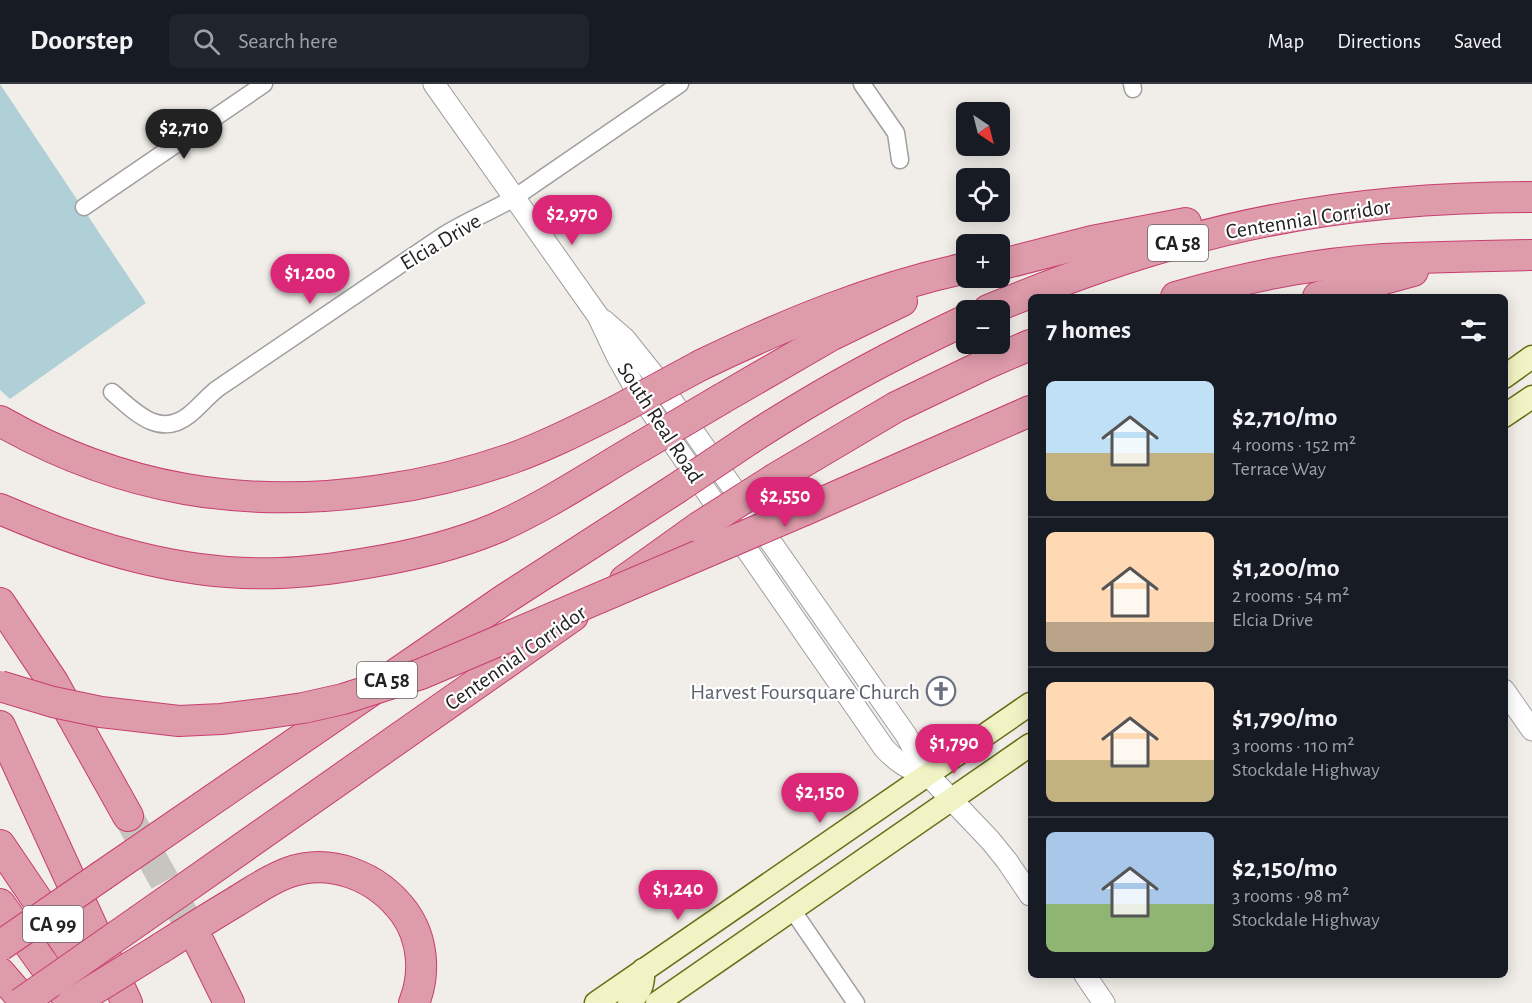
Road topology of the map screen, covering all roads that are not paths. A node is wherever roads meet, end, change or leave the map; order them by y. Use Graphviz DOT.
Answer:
graph roads {
  1 [pos="264,84"];
  2 [pos="434,84"];
  3 [pos="680,84"];
  4 [pos="862,84"];
  5 [pos="900,160"];
  6 [pos="1532,197"];
  7 [pos="514,198"];
  8 [pos="1375,205"];
  9 [pos="84,207"];
  10 [pos="1532,255"];
  11 [pos="1477,257"];
  12 [pos="1010,261"];
  13 [pos="956,271"];
  14 [pos="956,280"];
  15 [pos="1189,294"];
  16 [pos="1329,294"];
  17 [pos="1010,301"];
  18 [pos="956,325"];
  19 [pos="1028,346"];
  20 [pos="1532,357"];
  21 [pos="1508,374"];
  22 [pos="112,392"];
  23 [pos="1532,397"];
  24 [pos="1028,412"];
  25 [pos="1508,413"];
  26 [pos="0,421"];
  27 [pos="0,509"];
  28 [pos="0,603"];
  29 [pos="0,686"];
  30 [pos="1508,696"];
  31 [pos="1028,705"];
  32 [pos="0,726"];
  33 [pos="1532,730"];
  34 [pos="1028,746"];
  35 [pos="928,775"];
  36 [pos="951,800"];
  37 [pos="128,816"];
  38 [pos="0,845"];
  39 [pos="1028,892"];
  40 [pos="0,904"];
  41 [pos="793,911"];
  42 [pos="200,944"];
  43 [pos="0,946"];
  44 [pos="643,970"];
  45 [pos="0,974"];
  46 [pos="1087,978"];
  47 [pos="21,1003"];
  48 [pos="26,1003"];
  49 [pos="71,1003"];
  50 [pos="106,1003"];
  51 [pos="127,1003"];
  52 [pos="229,1003"];
  53 [pos="414,1003"];
  54 [pos="596,1003"];
  55 [pos="629,1003"];
  56 [pos="657,1003"];
  57 [pos="856,1003"];
  58 [pos="1104,1003"];
  1 -- 9 [label="street"];
  2 -- 7 [label="street, South Real Road"];
  3 -- 7 [label="street, Elcia Drive"];
  4 -- 5 [label="street"];
  6 -- 8 [label="highway, Centennial Corridor / CA 58"];
  7 -- 22 [label="street, Elcia Drive"];
  7 -- 35 [label="street, South Real Road"];
  8 -- 12 [label="highway"];
  8 -- 17 [label="highway, Centennial Corridor / CA 58"];
  10 -- 11 [label="highway, CA 58"];
  11 -- 15 [label="highway, CA 58"];
  11 -- 16 [label="highway"];
  13 -- 26 [label="highway, bridge"];
  14 -- 27 [label="highway, bridge"];
  18 -- 43 [label="highway, CA 58, bridge"];
  19 -- 47 [label="highway, Centennial Corridor / CA 58, bridge"];
  20 -- 21 [label="main road"];
  23 -- 25 [label="main road"];
  24 -- 29 [label="highway, bridge"];
  28 -- 37 [label="highway"];
  30 -- 33 [label="street"];
  31 -- 35 [label="main road"];
  32 -- 51 [label="highway"];
  34 -- 36 [label="main road"];
  35 -- 36 [label="street, South Real Road"];
  35 -- 44 [label="main road"];
  36 -- 39 [label="street, South Real Road"];
  36 -- 41 [label="main road"];
  38 -- 50 [label="highway, CA 99"];
  40 -- 49 [label="highway, CA 99"];
  41 -- 56 [label="main road"];
  41 -- 57 [label="street"];
  42 -- 52 [label="highway"];
  44 -- 54 [label="main road"];
  44 -- 55 [label="main road"];
  45 -- 48 [label="highway"];
  46 -- 58 [label="street"];
  49 -- 53 [label="highway, bridge"];
}
